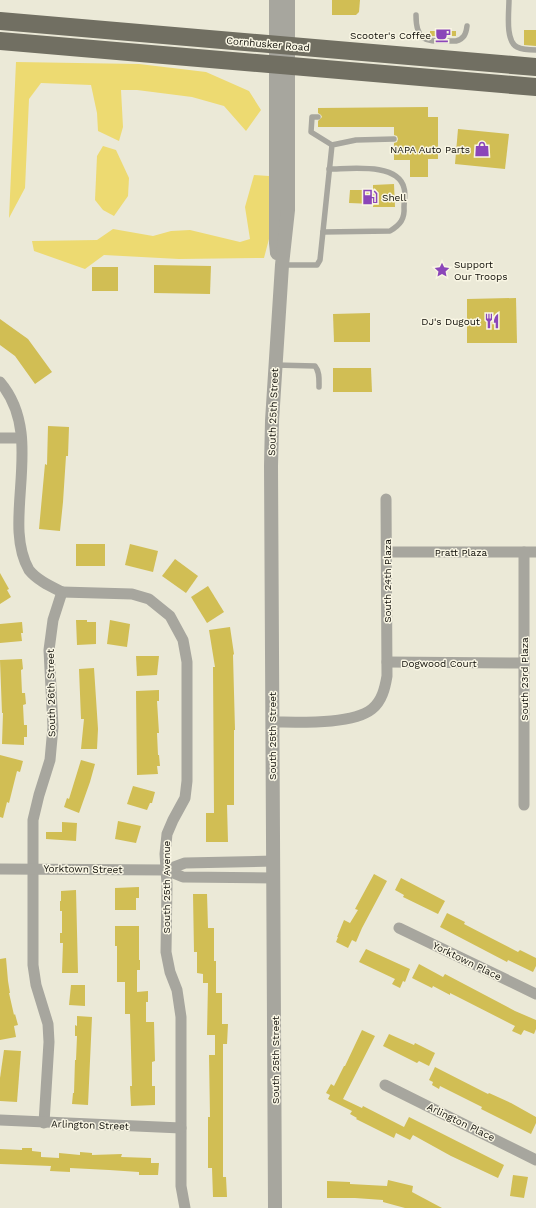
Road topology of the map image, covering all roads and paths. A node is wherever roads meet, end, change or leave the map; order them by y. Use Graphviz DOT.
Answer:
graph roads {
  1 [pos="276,0"];
  2 [pos="288,0"];
  3 [pos="509,0"];
  4 [pos="416,15"];
  5 [pos="0,21"];
  6 [pos="467,26"];
  7 [pos="0,41"];
  8 [pos="282,45"];
  9 [pos="536,50"];
  10 [pos="281,65"];
  11 [pos="536,67"];
  12 [pos="536,87"];
  13 [pos="318,117"];
  14 [pos="394,139"];
  15 [pos="332,145"];
  16 [pos="329,169"];
  17 [pos="323,232"];
  18 [pos="282,265"];
  19 [pos="275,366"];
  20 [pos="0,382"];
  21 [pos="319,387"];
  22 [pos="0,438"];
  23 [pos="19,438"];
  24 [pos="386,499"];
  25 [pos="387,552"];
  26 [pos="524,552"];
  27 [pos="536,552"];
  28 [pos="62,592"];
  29 [pos="387,662"];
  30 [pos="524,663"];
  31 [pos="272,722"];
  32 [pos="524,805"];
  33 [pos="274,861"];
  34 [pos="0,869"];
  35 [pos="32,869"];
  36 [pos="166,870"];
  37 [pos="274,878"];
  38 [pos="399,928"];
  39 [pos="536,994"];
  40 [pos="385,1085"];
  41 [pos="0,1120"];
  42 [pos="44,1123"];
  43 [pos="181,1128"];
  44 [pos="536,1160"];
  45 [pos="185,1208"];
  46 [pos="275,1208"];
  1 -- 8 [label="street, South 25th Street"];
  2 -- 8 [label="street, South 25th Street"];
  3 -- 9 [label="lane"];
  4 -- 6 [label="lane"];
  5 -- 8 [label="main road, Cornhusker Road"];
  7 -- 10 [label="main road, Cornhusker Road"];
  8 -- 10 [label="street, South 25th Street"];
  8 -- 11 [label="main road, Cornhusker Road"];
  10 -- 12 [label="main road, Cornhusker Road"];
  10 -- 18 [label="street, South 25th Street"];
  13 -- 15 [label="lane"];
  14 -- 15 [label="lane"];
  15 -- 16 [label="lane"];
  16 -- 17 [label="lane"];
  16 -- 17 [label="lane"];
  17 -- 18 [label="lane"];
  18 -- 19 [label="street, South 25th Street"];
  19 -- 21 [label="lane"];
  19 -- 31 [label="street, South 25th Street"];
  20 -- 23 [label="street"];
  22 -- 23 [label="street"];
  23 -- 28 [label="street"];
  24 -- 25 [label="street, South 24th Plaza"];
  25 -- 26 [label="street, Pratt Plaza"];
  25 -- 29 [label="street, South 24th Plaza"];
  26 -- 27 [label="street, Pratt Plaza"];
  26 -- 30 [label="street, South 23rd Plaza"];
  28 -- 35 [label="street, South 26th Street"];
  28 -- 36 [label="street, South 25th Avenue"];
  29 -- 30 [label="street, Dogwood Court"];
  29 -- 31 [label="street, Dogwood Court"];
  30 -- 32 [label="street, South 23rd Plaza"];
  31 -- 33 [label="street, South 25th Street"];
  33 -- 36 [label="street, Yorktown Street"];
  33 -- 37 [label="street, South 25th Street"];
  34 -- 35 [label="street, Yorktown Street"];
  35 -- 36 [label="street, Yorktown Street"];
  35 -- 42 [label="street, South 26th Street"];
  36 -- 37 [label="street, Yorktown Street"];
  36 -- 43 [label="street, South 25th Avenue"];
  37 -- 46 [label="street, South 25th Street"];
  38 -- 39 [label="street, Yorktown Place"];
  40 -- 44 [label="street, Arlington Place"];
  41 -- 42 [label="street, Arlington Street"];
  42 -- 43 [label="street, Arlington Street"];
  43 -- 45 [label="street, South 25th Avenue"];
}
